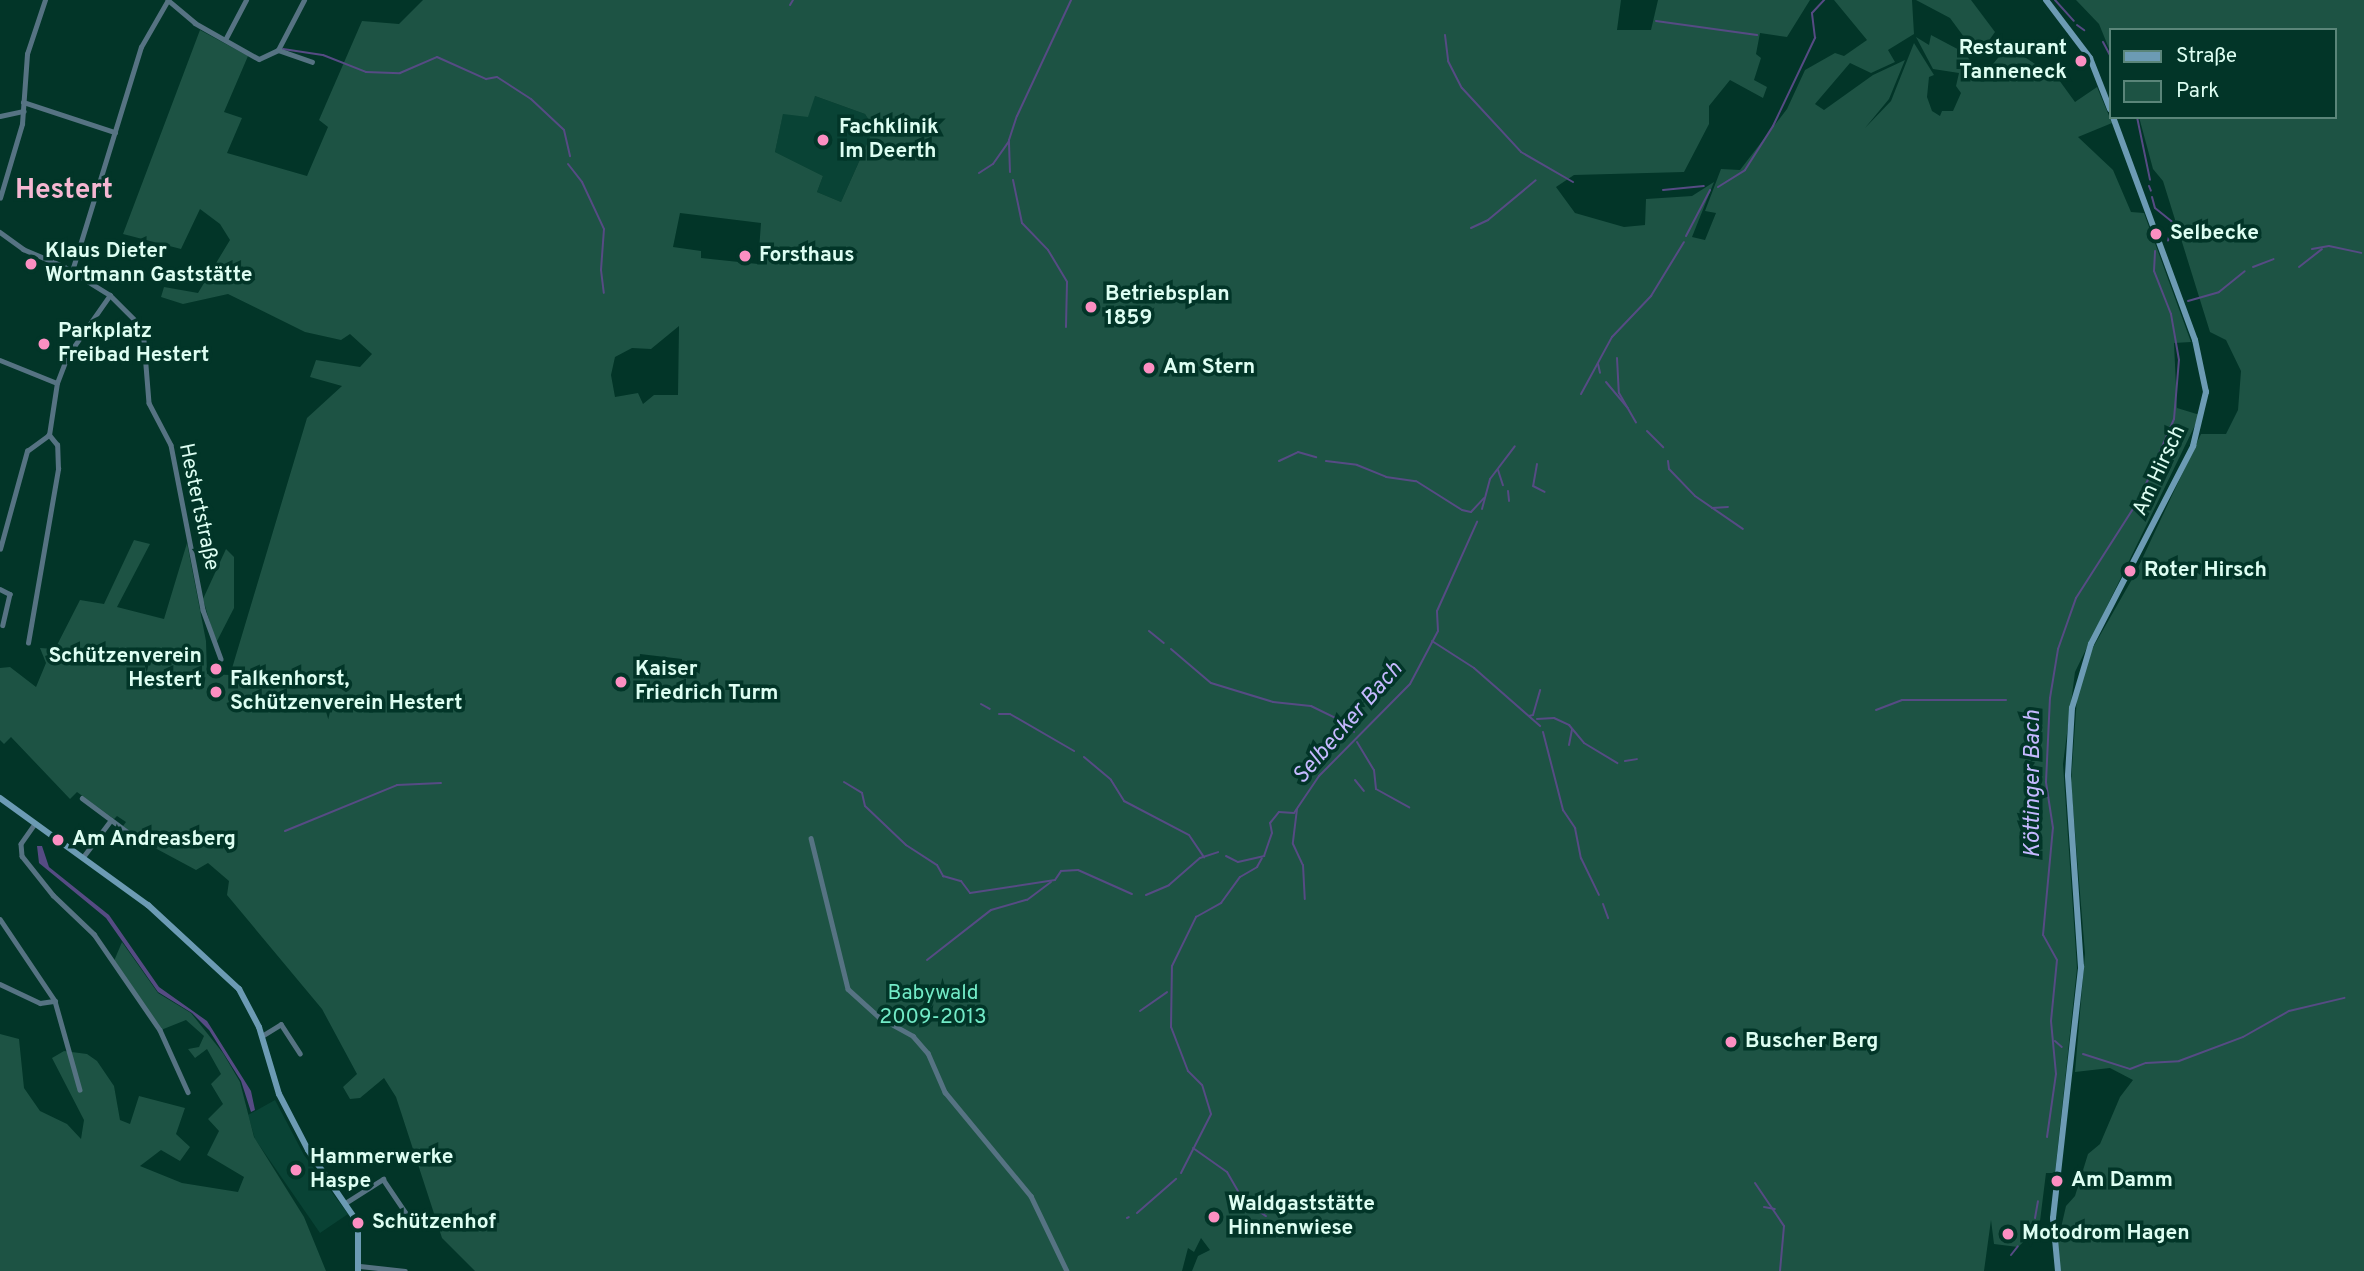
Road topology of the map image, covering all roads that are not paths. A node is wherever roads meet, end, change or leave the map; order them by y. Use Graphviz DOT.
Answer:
graph roads {
  1 [pos="45,0"];
  2 [pos="168,0"];
  3 [pos="246,0"];
  4 [pos="304,0"];
  5 [pos="2046,0"];
  6 [pos="225,40"];
  7 [pos="278,50"];
  8 [pos="312,62"];
  9 [pos="23,102"];
  10 [pos="2108,104"];
  11 [pos="23,111"];
  12 [pos="0,116"];
  13 [pos="2114,119"];
  14 [pos="115,132"];
  15 [pos="0,198"];
  16 [pos="0,232"];
  17 [pos="72,271"];
  18 [pos="110,295"];
  19 [pos="0,360"];
  20 [pos="57,383"];
  21 [pos="49,435"];
  22 [pos="0,549"];
  23 [pos="1,588"];
  24 [pos="3,625"];
  25 [pos="28,643"];
  26 [pos="221,659"];
  27 [pos="0,798"];
  28 [pos="82,798"];
  29 [pos="111,820"];
  30 [pos="35,824"];
  31 [pos="811,838"];
  32 [pos="141,842"];
  33 [pos="83,857"];
  34 [pos="0,919"];
  35 [pos="0,984"];
  36 [pos="55,1001"];
  37 [pos="262,1036"];
  38 [pos="300,1054"];
  39 [pos="80,1090"];
  40 [pos="188,1092"];
  41 [pos="347,1202"];
  42 [pos="408,1216"];
  43 [pos="359,1268"];
  44 [pos="405,1271"];
  45 [pos="1068,1271"];
  46 [pos="2058,1271"];
  1 -- 9 [label="street"];
  2 -- 6 [label="street"];
  2 -- 14 [label="street"];
  3 -- 6 [label="street"];
  4 -- 7 [label="street"];
  5 -- 10 [label="main road"];
  6 -- 7 [label="street"];
  7 -- 8 [label="street"];
  9 -- 11 [label="street"];
  9 -- 14 [label="street"];
  11 -- 12 [label="street"];
  11 -- 15 [label="street"];
  13 -- 46 [label="main road, Am Hirsch"];
  14 -- 17 [label="street"];
  16 -- 17 [label="street, Hestertstraße"];
  17 -- 18 [label="street, Hestertstraße"];
  18 -- 20 [label="street"];
  18 -- 26 [label="street, Hestertstraße"];
  19 -- 20 [label="street"];
  20 -- 21 [label="street"];
  21 -- 22 [label="street"];
  21 -- 25 [label="street"];
  23 -- 24 [label="street"];
  27 -- 30 [label="main road"];
  28 -- 29 [label="street"];
  29 -- 32 [label="street"];
  29 -- 33 [label="street"];
  30 -- 33 [label="main road"];
  30 -- 40 [label="street"];
  31 -- 45 [label="street"];
  33 -- 37 [label="main road"];
  34 -- 36 [label="street"];
  35 -- 36 [label="street"];
  36 -- 39 [label="street"];
  37 -- 38 [label="street"];
  37 -- 41 [label="main road"];
  41 -- 42 [label="street"];
  41 -- 43 [label="main road"];
  43 -- 44 [label="street"];
}
